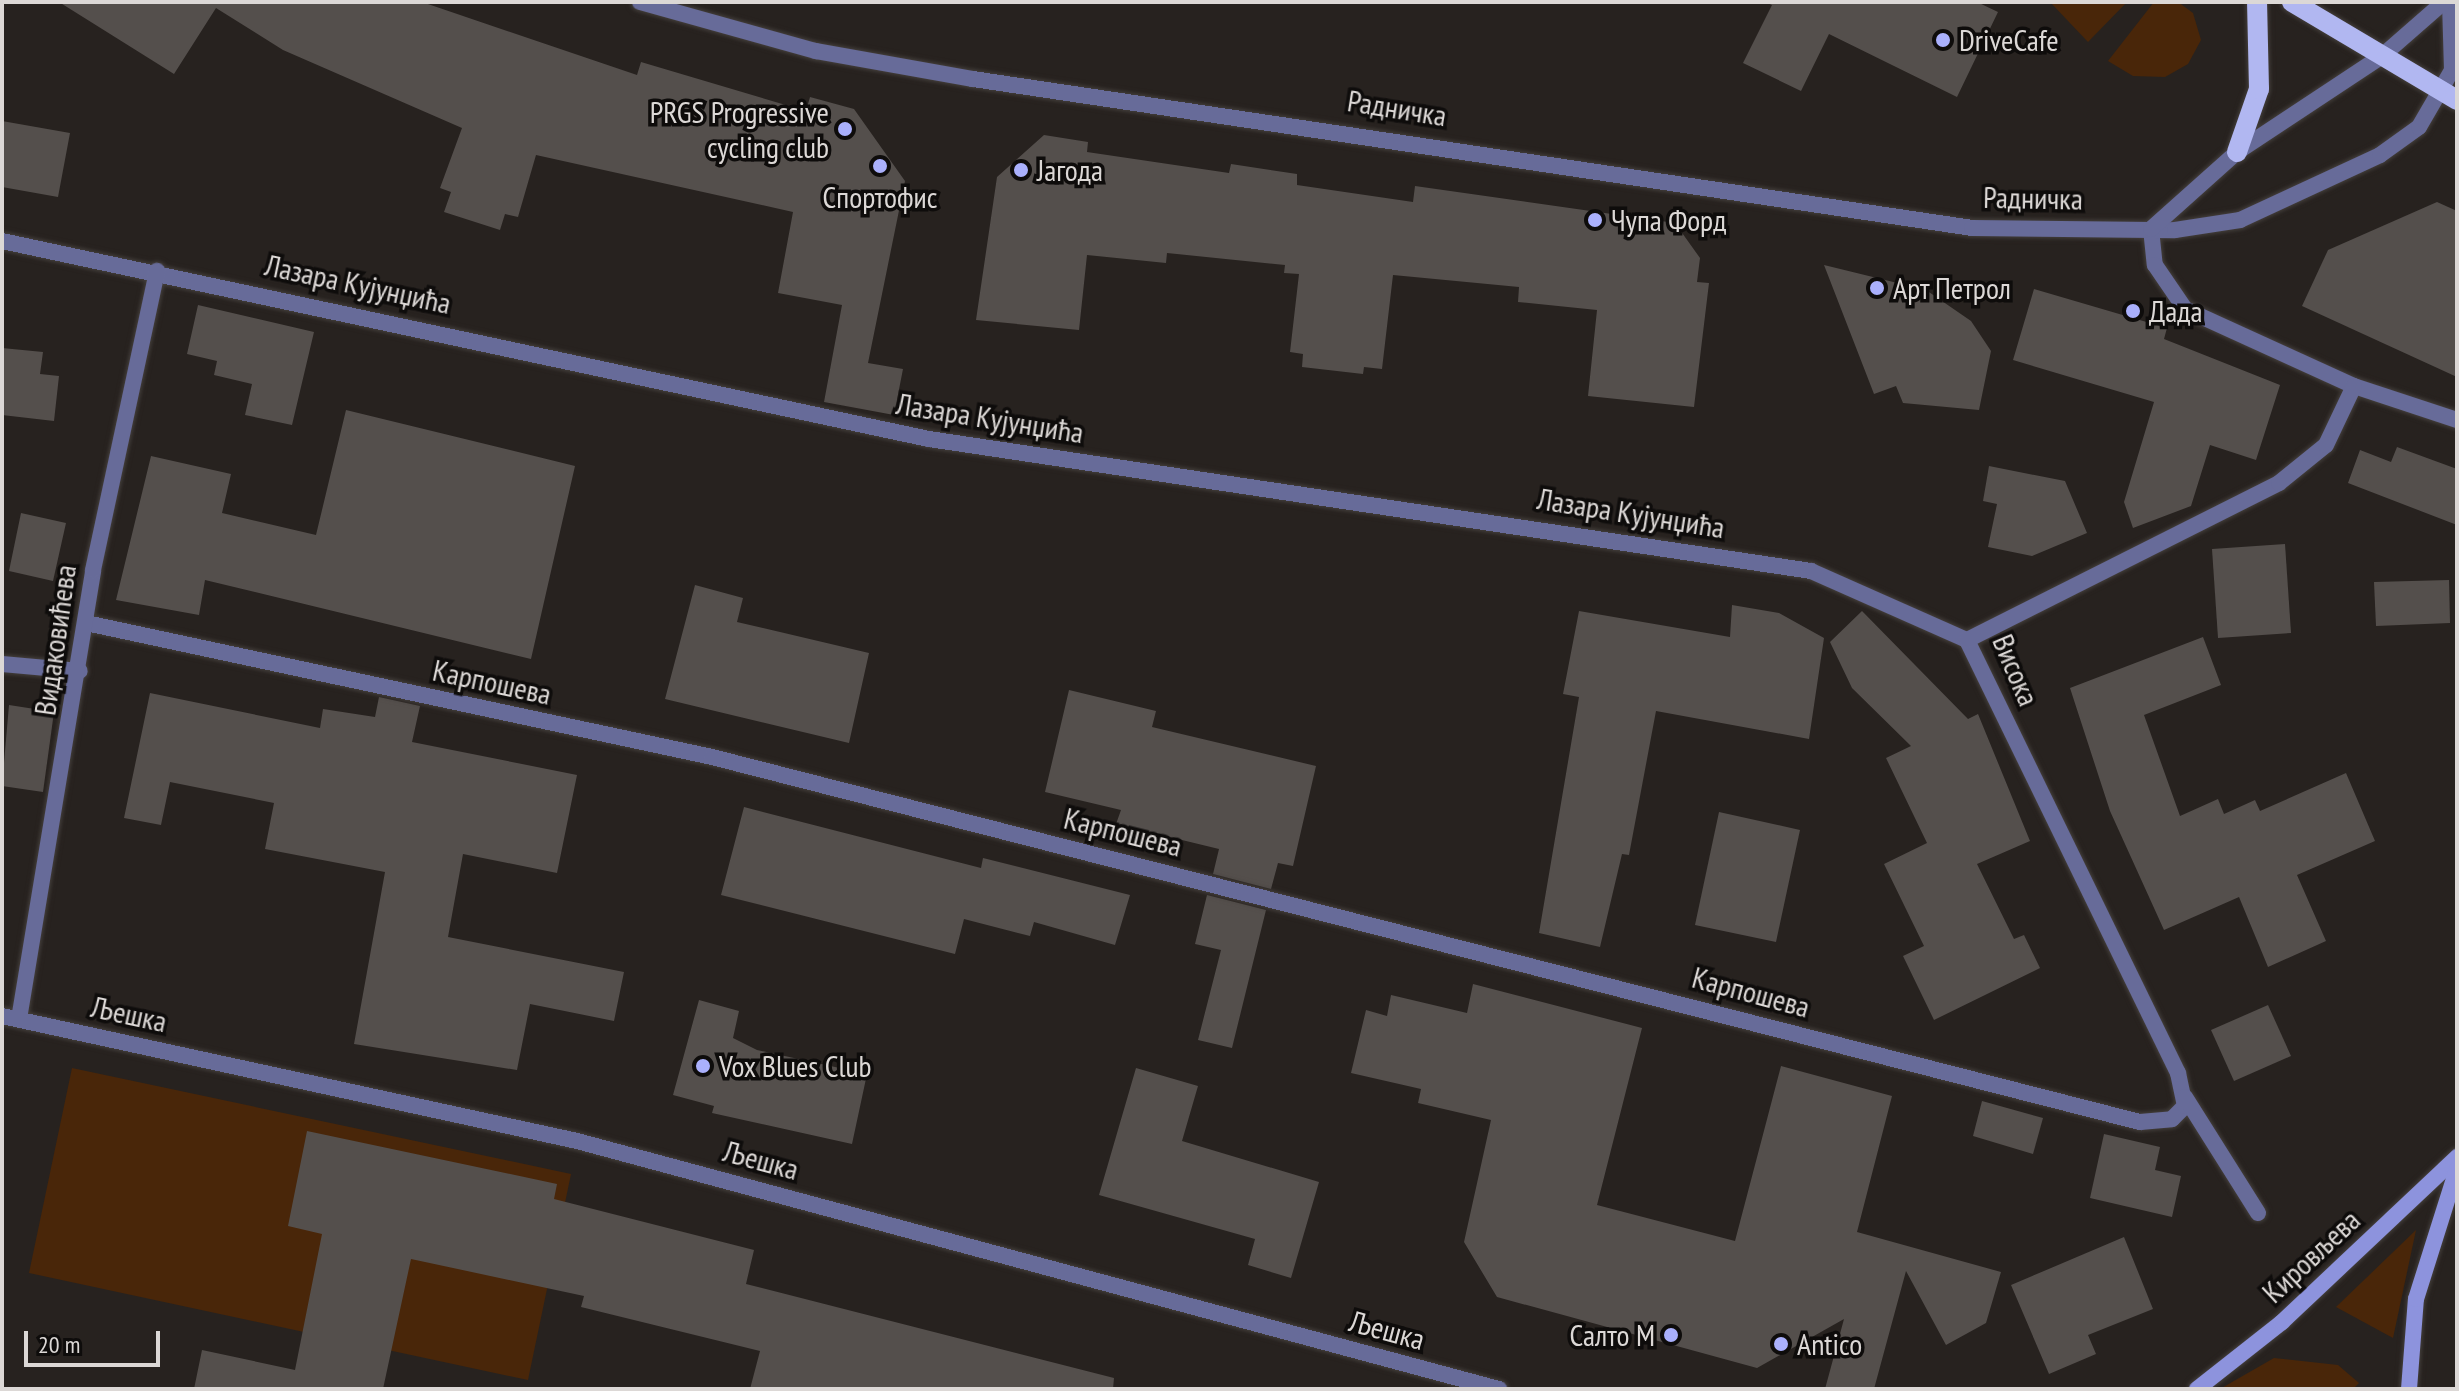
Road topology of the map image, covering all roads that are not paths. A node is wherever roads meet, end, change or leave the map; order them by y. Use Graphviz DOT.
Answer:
graph roads {
  1 [pos="640,2"];
  2 [pos="2257,2"];
  3 [pos="2292,2"];
  4 [pos="2447,2"];
  5 [pos="2382,56"];
  6 [pos="2451,96"];
  7 [pos="2237,152"];
  8 [pos="2151,229"];
  9 [pos="2,241"];
  10 [pos="157,271"];
  11 [pos="2354,386"];
  12 [pos="2457,420"];
  13 [pos="86,623"];
  14 [pos="1967,640"];
  15 [pos="2,664"];
  16 [pos="80,671"];
  17 [pos="10,1017"];
  18 [pos="2185,1097"];
  19 [pos="2457,1157"];
  20 [pos="2457,1169"];
  21 [pos="2258,1213"];
  22 [pos="1499,1389"];
  23 [pos="2197,1389"];
  24 [pos="2409,1389"];
  1 -- 8 [label="street, Радничка"];
  2 -- 7 [label="main road"];
  3 -- 5 [label="main road"];
  4 -- 5 [label="street, Радничка"];
  4 -- 6 [label="street, Радничка"];
  5 -- 6 [label="main road"];
  5 -- 7 [label="street, Радничка"];
  6 -- 8 [label="street, Радничка"];
  7 -- 8 [label="street, Радничка"];
  8 -- 11 [label="street"];
  9 -- 10 [label="street, Лазара Кујунџића"];
  10 -- 13 [label="street, Видаковићева"];
  10 -- 14 [label="street, Лазара Кујунџића"];
  11 -- 12 [label="street"];
  11 -- 14 [label="street, Висока"];
  13 -- 16 [label="street, Видаковићева"];
  13 -- 18 [label="street, Карпошева"];
  14 -- 18 [label="street, Висока"];
  15 -- 16 [label="street"];
  16 -- 17 [label="street, Видаковићева"];
  17 -- 22 [label="street, Љешка"];
  18 -- 21 [label="street, Висока"];
  19 -- 23 [label="main road, Кировљева"];
  20 -- 24 [label="main road"];
}
